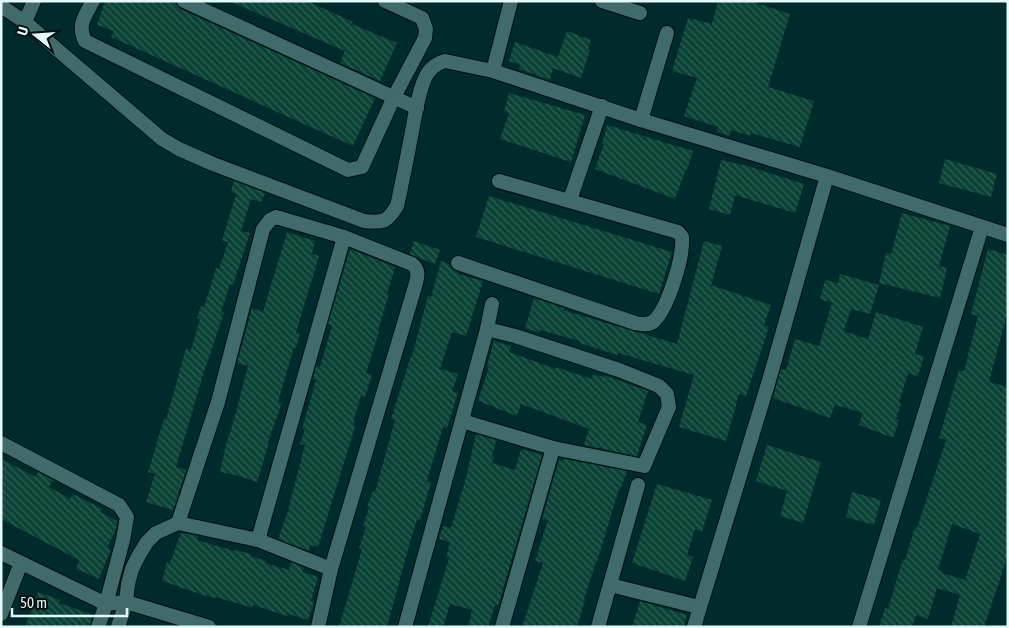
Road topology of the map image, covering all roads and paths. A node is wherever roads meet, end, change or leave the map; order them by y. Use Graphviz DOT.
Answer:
graph roads {
  1 [pos="34,1"];
  2 [pos="92,1"];
  3 [pos="184,1"];
  4 [pos="384,1"];
  5 [pos="511,1"];
  6 [pos="602,1"];
  7 [pos="1,6"];
  8 [pos="640,13"];
  9 [pos="25,22"];
  10 [pos="667,33"];
  11 [pos="493,71"];
  12 [pos="394,97"];
  13 [pos="602,106"];
  14 [pos="417,108"];
  15 [pos="641,120"];
  16 [pos="827,176"];
  17 [pos="499,181"];
  18 [pos="570,200"];
  19 [pos="982,227"];
  20 [pos="1008,235"];
  21 [pos="344,237"];
  22 [pos="458,263"];
  23 [pos="492,304"];
  24 [pos="487,329"];
  25 [pos="462,421"];
  26 [pos="1,443"];
  27 [pos="553,448"];
  28 [pos="638,485"];
  29 [pos="178,523"];
  30 [pos="258,540"];
  31 [pos="1,553"];
  32 [pos="21,562"];
  33 [pos="332,569"];
  34 [pos="610,585"];
  35 [pos="126,602"];
  36 [pos="106,604"];
  37 [pos="699,607"];
  38 [pos="1,614"];
  39 [pos="98,627"];
  40 [pos="118,627"];
  41 [pos="208,627"];
  42 [pos="318,627"];
  43 [pos="405,627"];
  44 [pos="502,627"];
  45 [pos="598,627"];
  46 [pos="694,627"];
  47 [pos="859,627"];
  1 -- 9 [label="street"];
  2 -- 12 [label="street"];
  3 -- 12 [label="street"];
  4 -- 12 [label="street"];
  5 -- 11 [label="street"];
  6 -- 8 [label="street"];
  7 -- 9 [label="street"];
  9 -- 14 [label="street"];
  10 -- 15 [label="street"];
  11 -- 13 [label="street"];
  11 -- 14 [label="street"];
  12 -- 14 [label="street"];
  13 -- 15 [label="street"];
  13 -- 18 [label="street"];
  15 -- 16 [label="street"];
  16 -- 19 [label="street"];
  16 -- 37 [label="street"];
  17 -- 18 [label="street"];
  18 -- 22 [label="street"];
  19 -- 20 [label="street"];
  19 -- 47 [label="street"];
  21 -- 29 [label="street"];
  21 -- 30 [label="street"];
  21 -- 33 [label="street"];
  23 -- 24 [label="street"];
  24 -- 25 [label="street"];
  24 -- 27 [label="street"];
  25 -- 27 [label="street"];
  25 -- 43 [label="street"];
  26 -- 36 [label="street"];
  27 -- 44 [label="street"];
  28 -- 34 [label="street"];
  29 -- 30 [label="street"];
  29 -- 35 [label="street"];
  30 -- 33 [label="street"];
  31 -- 32 [label="street"];
  32 -- 36 [label="street"];
  32 -- 38 [label="street"];
  33 -- 42 [label="street"];
  34 -- 37 [label="street"];
  34 -- 45 [label="street"];
  35 -- 36 [label="street"];
  35 -- 40 [label="street"];
  35 -- 41 [label="street"];
  36 -- 39 [label="street"];
  37 -- 46 [label="street"];
}
